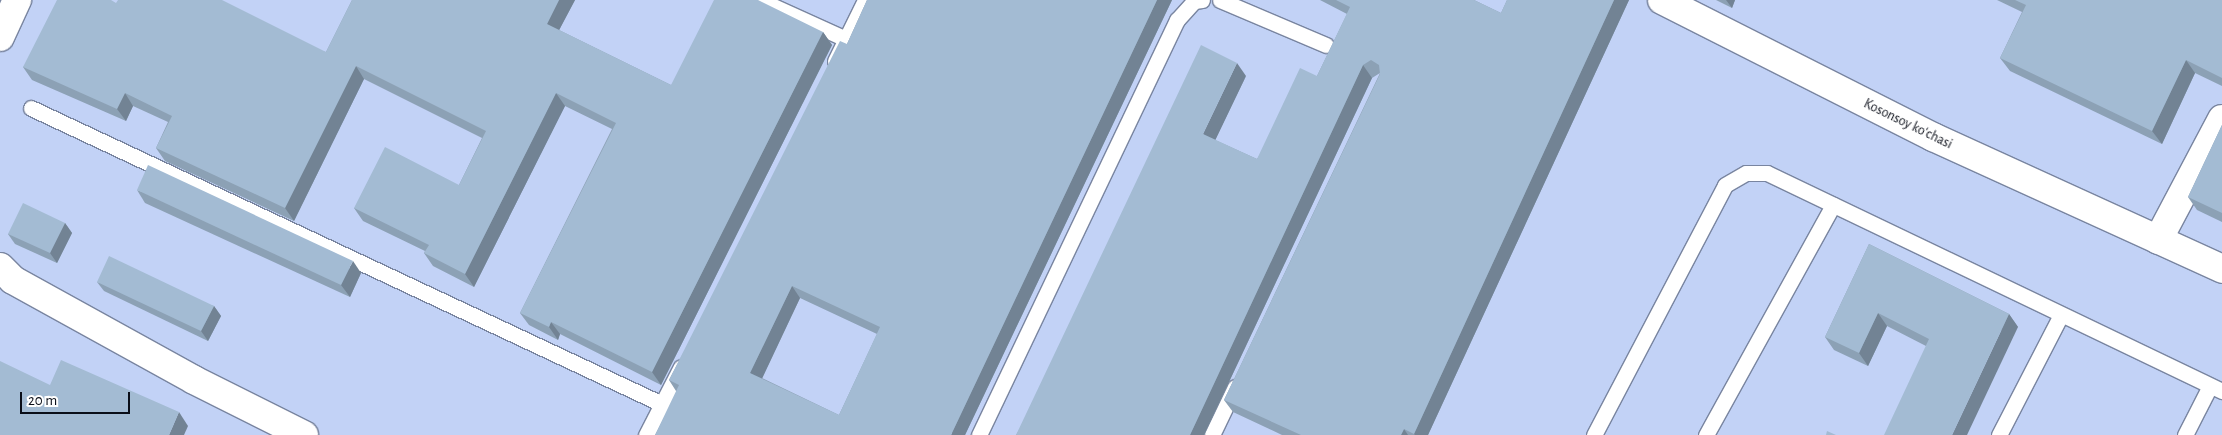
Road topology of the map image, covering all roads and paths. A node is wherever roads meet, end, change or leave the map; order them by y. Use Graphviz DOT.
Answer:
graph roads {
  1 [pos="17,0"];
  2 [pos="760,0"];
  3 [pos="865,0"];
  4 [pos="1202,0"];
  5 [pos="1220,0"];
  6 [pos="1662,0"];
  7 [pos="0,37"];
  8 [pos="846,40"];
  9 [pos="1326,45"];
  10 [pos="828,75"];
  11 [pos="31,108"];
  12 [pos="2222,119"];
  13 [pos="1833,205"];
  14 [pos="2158,240"];
  15 [pos="0,267"];
  16 [pos="2222,269"];
  17 [pos="2060,315"];
  18 [pos="689,351"];
  19 [pos="1242,372"];
  20 [pos="2216,389"];
  21 [pos="662,404"];
  22 [pos="304,435"];
  23 [pos="646,435"];
  24 [pos="979,435"];
  25 [pos="1212,435"];
  26 [pos="1594,435"];
  27 [pos="1706,435"];
  28 [pos="2000,435"];
  29 [pos="2185,435"];
  1 -- 7 [label="street"];
  2 -- 8 [label="lane"];
  3 -- 8 [label="lane"];
  4 -- 24 [label="lane"];
  5 -- 9 [label="lane"];
  6 -- 14 [label="street, Kosonsoy koʻchasi"];
  8 -- 10 [label="lane"];
  11 -- 21 [label="lane"];
  12 -- 14 [label="street"];
  13 -- 17 [label="lane"];
  13 -- 26 [label="lane"];
  13 -- 27 [label="lane"];
  14 -- 16 [label="street, Kosonsoy koʻchasi"];
  15 -- 22 [label="street"];
  17 -- 20 [label="lane"];
  17 -- 28 [label="lane"];
  18 -- 21 [label="lane"];
  19 -- 25 [label="lane"];
  20 -- 29 [label="lane"];
  21 -- 23 [label="lane"];
}
